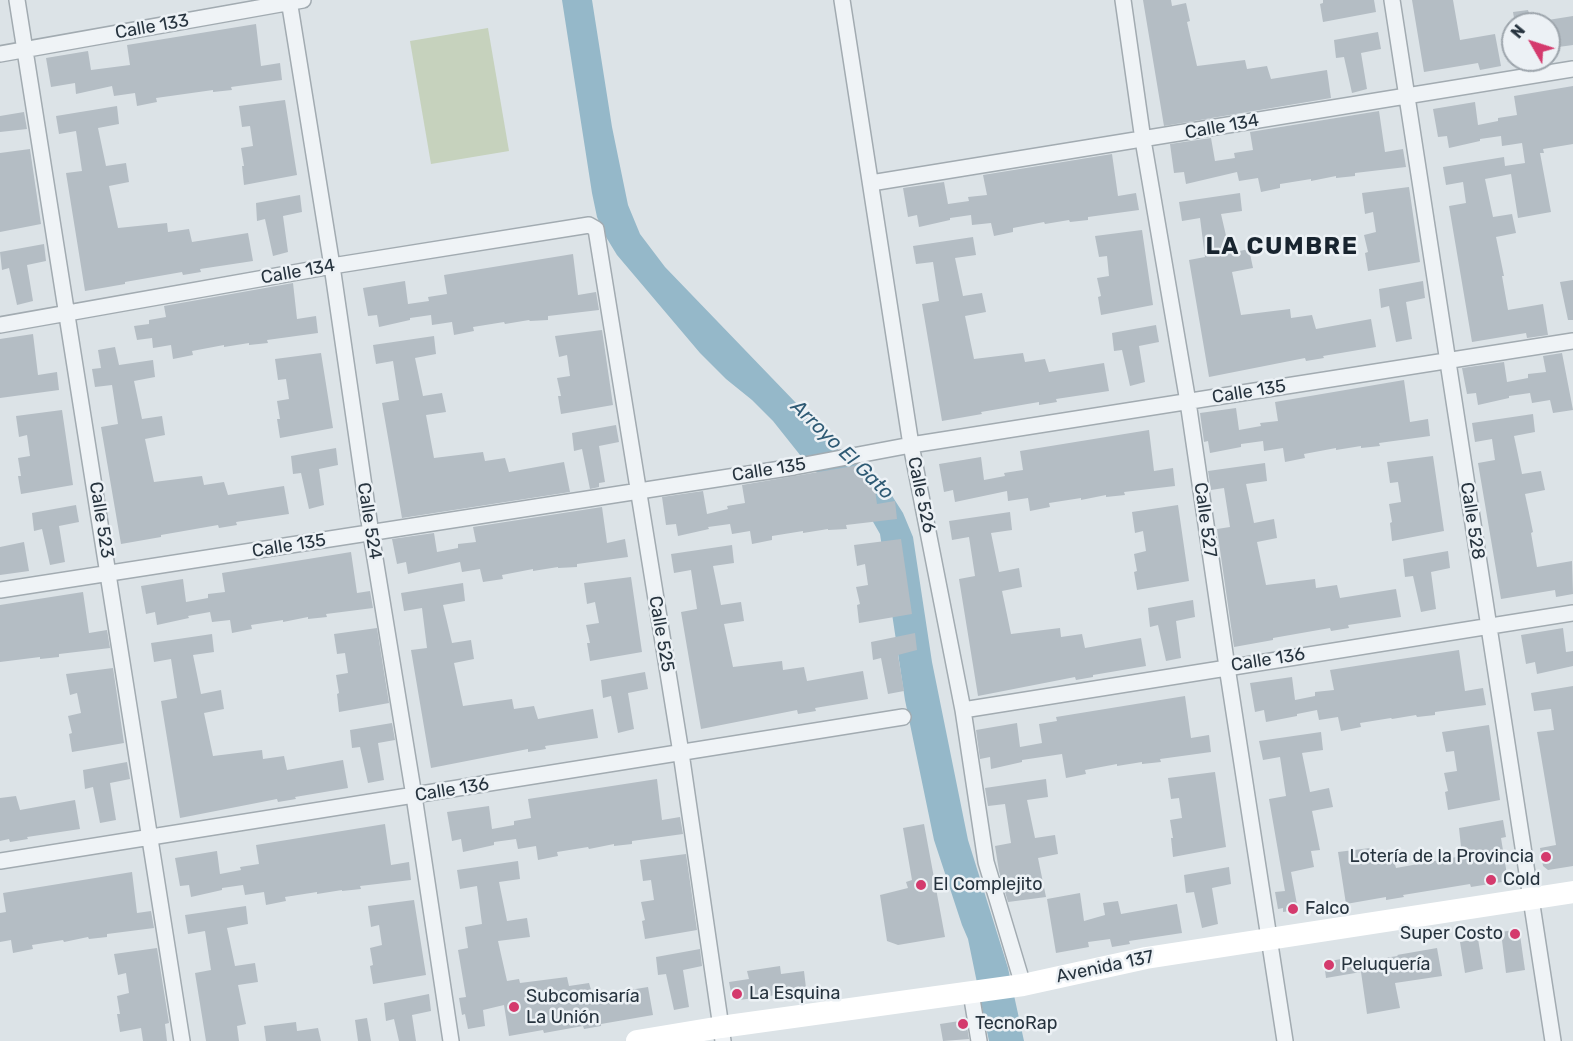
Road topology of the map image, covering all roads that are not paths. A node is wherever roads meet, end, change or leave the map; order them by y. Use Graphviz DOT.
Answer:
graph roads {
  1 [pos="17,0"];
  2 [pos="842,0"];
  3 [pos="1123,0"];
  4 [pos="1392,0"];
  5 [pos="294,1"];
  6 [pos="25,50"];
  7 [pos="0,54"];
  8 [pos="1573,69"];
  9 [pos="1408,95"];
  10 [pos="1143,140"];
  11 [pos="871,183"];
  12 [pos="596,229"];
  13 [pos="332,266"];
  14 [pos="67,314"];
  15 [pos="0,325"];
  16 [pos="1573,341"];
  17 [pos="1448,360"];
  18 [pos="1188,402"];
  19 [pos="911,445"];
  20 [pos="637,491"];
  21 [pos="371,534"];
  22 [pos="109,573"];
  23 [pos="0,590"];
  24 [pos="1573,612"];
  25 [pos="1488,625"];
  26 [pos="1227,667"];
  27 [pos="963,710"];
  28 [pos="903,717"];
  29 [pos="681,753"];
  30 [pos="414,796"];
  31 [pos="150,838"];
  32 [pos="0,861"];
  33 [pos="1573,892"];
  34 [pos="1532,898"];
  35 [pos="1269,938"];
  36 [pos="1023,985"];
  37 [pos="971,993"];
  38 [pos="722,1034"];
  39 [pos="183,1041"];
  40 [pos="451,1041"];
  41 [pos="637,1041"];
  42 [pos="979,1041"];
  43 [pos="1285,1041"];
  44 [pos="1553,1041"];
  1 -- 6 [label="street, Calle 523"];
  2 -- 11 [label="street, Calle 526"];
  3 -- 10 [label="street, Calle 527"];
  4 -- 9 [label="street, Calle 528"];
  5 -- 6 [label="street, Calle 133"];
  5 -- 13 [label="street, Calle 524"];
  6 -- 7 [label="street, Calle 133"];
  6 -- 14 [label="street, Calle 523"];
  8 -- 9 [label="street, Calle 134"];
  9 -- 10 [label="street, Calle 134"];
  9 -- 17 [label="street, Calle 528"];
  10 -- 11 [label="street, Calle 134"];
  10 -- 18 [label="street, Calle 527"];
  11 -- 19 [label="street, Calle 526"];
  12 -- 13 [label="street, Calle 134"];
  12 -- 20 [label="street, Calle 525"];
  13 -- 14 [label="street, Calle 134"];
  13 -- 21 [label="street, Calle 524"];
  14 -- 15 [label="street, Calle 134"];
  14 -- 22 [label="street, Calle 523"];
  16 -- 17 [label="street, Calle 135"];
  17 -- 18 [label="street, Calle 135"];
  17 -- 25 [label="street, Calle 528"];
  18 -- 19 [label="street, Calle 135"];
  18 -- 26 [label="street, Calle 527"];
  19 -- 20 [label="street, Calle 135"];
  19 -- 27 [label="street, Calle 526"];
  20 -- 21 [label="street, Calle 135"];
  20 -- 29 [label="street, Calle 525"];
  21 -- 22 [label="street, Calle 135"];
  21 -- 30 [label="street, Calle 524"];
  22 -- 23 [label="street, Calle 135"];
  22 -- 31 [label="street, Calle 523"];
  24 -- 25 [label="street, Calle 136"];
  25 -- 26 [label="street, Calle 136"];
  25 -- 34 [label="street, Calle 528"];
  26 -- 27 [label="street, Calle 136"];
  26 -- 35 [label="street, Calle 527"];
  27 -- 36 [label="street, Calle 526"];
  28 -- 29 [label="street, Calle 136"];
  29 -- 30 [label="street, Calle 136"];
  29 -- 38 [label="street, Calle 525"];
  30 -- 31 [label="street, Calle 136"];
  30 -- 40 [label="street, Calle 524"];
  31 -- 32 [label="street, Calle 136"];
  31 -- 39 [label="street, Calle 523"];
  33 -- 34 [label="street, Avenida 137"];
  34 -- 35 [label="street, Avenida 137"];
  34 -- 44 [label="street, Calle 528"];
  35 -- 36 [label="street, Avenida 137"];
  35 -- 43 [label="street, Calle 527"];
  36 -- 37 [label="street, Avenida 137"];
  37 -- 38 [label="street, Avenida 137"];
  37 -- 42 [label="street"];
  38 -- 41 [label="street, Avenida 137"];
}
